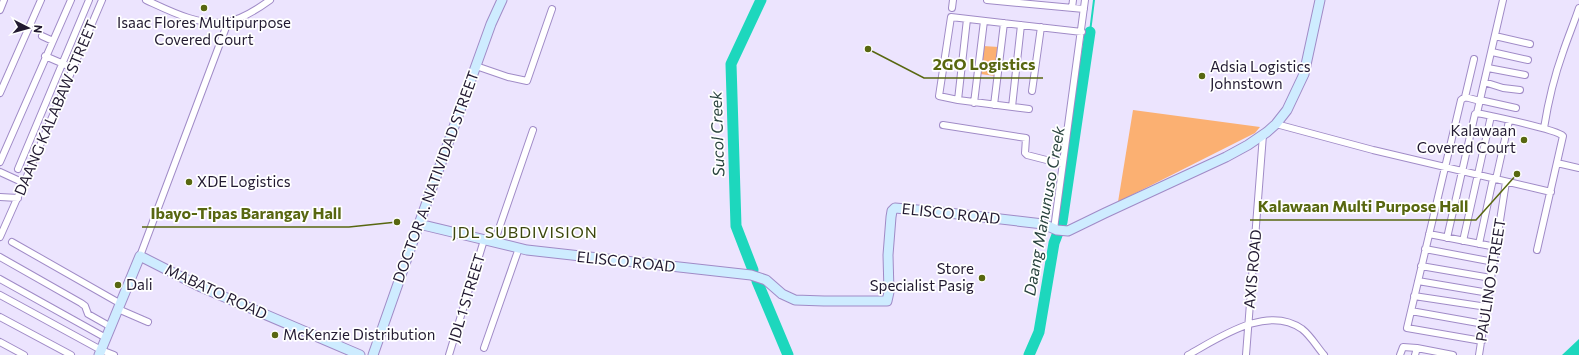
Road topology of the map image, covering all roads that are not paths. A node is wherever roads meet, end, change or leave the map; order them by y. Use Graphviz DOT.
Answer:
graph roads {
  1 [pos="4,0"];
  2 [pos="41,0"];
  3 [pos="71,0"];
  4 [pos="89,0"];
  5 [pos="102,0"];
  6 [pos="146,0"];
  7 [pos="270,0"];
  8 [pos="502,0"];
  9 [pos="953,0"];
  10 [pos="991,0"];
  11 [pos="1073,0"];
  12 [pos="1085,0"];
  13 [pos="1320,0"];
  14 [pos="1503,0"];
  15 [pos="1032,2"];
  16 [pos="552,8"];
  17 [pos="952,8"];
  18 [pos="1072,8"];
  19 [pos="1579,8"];
  20 [pos="1084,9"];
  21 [pos="0,10"];
  22 [pos="967,19"];
  23 [pos="984,21"];
  24 [pos="228,22"];
  25 [pos="1004,23"];
  26 [pos="1021,25"];
  27 [pos="1041,27"];
  28 [pos="1082,32"];
  29 [pos="42,36"];
  30 [pos="1495,36"];
  31 [pos="53,40"];
  32 [pos="1530,44"];
  33 [pos="1492,52"];
  34 [pos="45,56"];
  35 [pos="1474,59"];
  36 [pos="1528,60"];
  37 [pos="62,63"];
  38 [pos="476,66"];
  39 [pos="73,68"];
  40 [pos="1488,68"];
  41 [pos="1525,75"];
  42 [pos="1484,82"];
  43 [pos="1520,90"];
  44 [pos="1032,91"];
  45 [pos="0,94"];
  46 [pos="1465,97"];
  47 [pos="958,100"];
  48 [pos="1480,100"];
  49 [pos="974,103"];
  50 [pos="994,105"];
  51 [pos="1012,107"];
  52 [pos="1516,108"];
  53 [pos="1029,109"];
  54 [pos="1477,113"];
  55 [pos="1491,116"];
  56 [pos="1509,121"];
  57 [pos="1276,124"];
  58 [pos="943,125"];
  59 [pos="1544,128"];
  60 [pos="533,130"];
  61 [pos="1263,135"];
  62 [pos="0,162"];
  63 [pos="1557,163"];
  64 [pos="1062,164"];
  65 [pos="1444,168"];
  66 [pos="1579,168"];
  67 [pos="18,169"];
  68 [pos="0,172"];
  69 [pos="1463,172"];
  70 [pos="1478,175"];
  71 [pos="1494,179"];
  72 [pos="1506,182"];
  73 [pos="24,184"];
  74 [pos="1551,192"];
  75 [pos="0,197"];
  76 [pos="18,198"];
  77 [pos="419,224"];
  78 [pos="1058,230"];
  79 [pos="1429,234"];
  80 [pos="0,237"];
  81 [pos="1447,238"];
  82 [pos="484,240"];
  83 [pos="1463,241"];
  84 [pos="12,242"];
  85 [pos="494,243"];
  86 [pos="1479,244"];
  87 [pos="1496,247"];
  88 [pos="519,248"];
  89 [pos="1425,249"];
  90 [pos="1537,250"];
  91 [pos="140,256"];
  92 [pos="0,258"];
  93 [pos="1494,262"];
  94 [pos="1421,266"];
  95 [pos="1491,278"];
  96 [pos="0,279"];
  97 [pos="1418,282"];
  98 [pos="1489,293"];
  99 [pos="0,295"];
  100 [pos="1414,296"];
  101 [pos="120,306"];
  102 [pos="1487,307"];
  103 [pos="1411,312"];
  104 [pos="0,317"];
  105 [pos="148,322"];
  106 [pos="1248,324"];
  107 [pos="1484,324"];
  108 [pos="111,327"];
  109 [pos="106,338"];
  110 [pos="1482,341"];
  111 [pos="0,342"];
  112 [pos="484,348"];
  113 [pos="1417,348"];
  114 [pos="100,352"];
  115 [pos="24,355"];
  116 [pos="71,355"];
  117 [pos="114,355"];
  118 [pos="360,355"];
  119 [pos="373,355"];
  120 [pos="449,355"];
  121 [pos="1188,355"];
  122 [pos="1246,355"];
  123 [pos="1324,355"];
  124 [pos="1400,355"];
  125 [pos="1416,355"];
  126 [pos="1453,355"];
  127 [pos="1480,355"];
  1 -- 21 [label="street"];
  2 -- 45 [label="street"];
  3 -- 31 [label="street"];
  4 -- 37 [label="street"];
  5 -- 39 [label="street, DAANG KALABAW STREET"];
  6 -- 24 [label="street"];
  7 -- 24 [label="street"];
  8 -- 38 [label="main road, DOCTOR A. NATIVIDAD STREET"];
  9 -- 17 [label="street"];
  10 -- 15 [label="street"];
  11 -- 18 [label="street"];
  12 -- 20 [label="street"];
  13 -- 57 [label="main road"];
  14 -- 30 [label="street"];
  15 -- 18 [label="street"];
  16 -- 38 [label="street"];
  18 -- 20 [label="street"];
  19 -- 59 [label="street"];
  20 -- 28 [label="street"];
  22 -- 23 [label="street"];
  22 -- 47 [label="street"];
  22 -- 47 [label="street"];
  23 -- 25 [label="street"];
  23 -- 49 [label="street"];
  24 -- 91 [label="street"];
  25 -- 26 [label="street"];
  25 -- 50 [label="street"];
  26 -- 27 [label="street"];
  26 -- 51 [label="street"];
  27 -- 28 [label="street"];
  27 -- 44 [label="street"];
  28 -- 64 [label="street"];
  29 -- 31 [label="street"];
  30 -- 32 [label="street"];
  30 -- 33 [label="street"];
  31 -- 34 [label="street"];
  33 -- 36 [label="street"];
  33 -- 40 [label="street"];
  34 -- 37 [label="street"];
  34 -- 62 [label="street"];
  35 -- 46 [label="street"];
  37 -- 39 [label="street"];
  37 -- 67 [label="street"];
  38 -- 77 [label="main road, DOCTOR A. NATIVIDAD STREET"];
  39 -- 73 [label="street, DAANG KALABAW STREET"];
  40 -- 41 [label="street"];
  40 -- 42 [label="street"];
  42 -- 43 [label="street"];
  42 -- 48 [label="street"];
  46 -- 48 [label="street"];
  46 -- 65 [label="street"];
  47 -- 49 [label="street"];
  48 -- 52 [label="street"];
  48 -- 54 [label="street"];
  49 -- 50 [label="street"];
  50 -- 51 [label="street"];
  51 -- 53 [label="street"];
  54 -- 55 [label="street"];
  54 -- 69 [label="street"];
  55 -- 56 [label="street"];
  55 -- 70 [label="street"];
  56 -- 59 [label="street"];
  56 -- 71 [label="street"];
  57 -- 61 [label="main road"];
  57 -- 65 [label="street"];
  58 -- 64 [label="street"];
  59 -- 63 [label="street"];
  60 -- 85 [label="street"];
  61 -- 78 [label="main road"];
  61 -- 106 [label="street, AXIS ROAD"];
  63 -- 66 [label="street"];
  63 -- 74 [label="street"];
  64 -- 78 [label="street"];
  65 -- 69 [label="street"];
  65 -- 79 [label="street"];
  68 -- 73 [label="street"];
  69 -- 70 [label="street"];
  69 -- 81 [label="street"];
  70 -- 71 [label="street"];
  70 -- 83 [label="street"];
  71 -- 72 [label="street"];
  71 -- 86 [label="street"];
  72 -- 74 [label="street"];
  72 -- 87 [label="street, PAULINO STREET"];
  73 -- 76 [label="street, DAANG KALABAW STREET"];
  74 -- 90 [label="street"];
  75 -- 76 [label="street"];
  76 -- 80 [label="street, DAANG KALABAW STREET"];
  77 -- 82 [label="main road, ELISCO ROAD"];
  77 -- 119 [label="main road, DOCTOR A. NATIVIDAD STREET"];
  78 -- 88 [label="main road, ELISCO ROAD"];
  79 -- 81 [label="street"];
  79 -- 89 [label="street"];
  81 -- 83 [label="street"];
  82 -- 85 [label="main road, ELISCO ROAD"];
  82 -- 120 [label="street, JDL 1 STREET"];
  83 -- 86 [label="street"];
  84 -- 101 [label="street"];
  85 -- 88 [label="main road, ELISCO ROAD"];
  86 -- 87 [label="street"];
  87 -- 93 [label="street, PAULINO STREET"];
  88 -- 112 [label="street"];
  89 -- 93 [label="street"];
  89 -- 94 [label="street"];
  91 -- 101 [label="main road"];
  91 -- 118 [label="main road, MABATO ROAD"];
  92 -- 108 [label="street"];
  93 -- 95 [label="street, PAULINO STREET"];
  94 -- 95 [label="street"];
  94 -- 97 [label="street"];
  95 -- 98 [label="street, PAULINO STREET"];
  96 -- 109 [label="street"];
  97 -- 98 [label="street"];
  97 -- 100 [label="street"];
  98 -- 102 [label="street, PAULINO STREET"];
  99 -- 114 [label="street"];
  100 -- 102 [label="street"];
  100 -- 103 [label="street"];
  101 -- 105 [label="street"];
  101 -- 108 [label="main road"];
  102 -- 107 [label="street, PAULINO STREET"];
  103 -- 107 [label="street"];
  103 -- 110 [label="street"];
  104 -- 116 [label="street"];
  106 -- 121 [label="street"];
  106 -- 122 [label="street, AXIS ROAD"];
  106 -- 123 [label="street"];
  107 -- 110 [label="street, PAULINO STREET"];
  108 -- 109 [label="main road"];
  109 -- 114 [label="main road"];
  110 -- 127 [label="street, PAULINO STREET"];
  111 -- 115 [label="street"];
  113 -- 124 [label="street"];
  113 -- 125 [label="street"];
  113 -- 126 [label="street"];
  114 -- 117 [label="street"];
}
